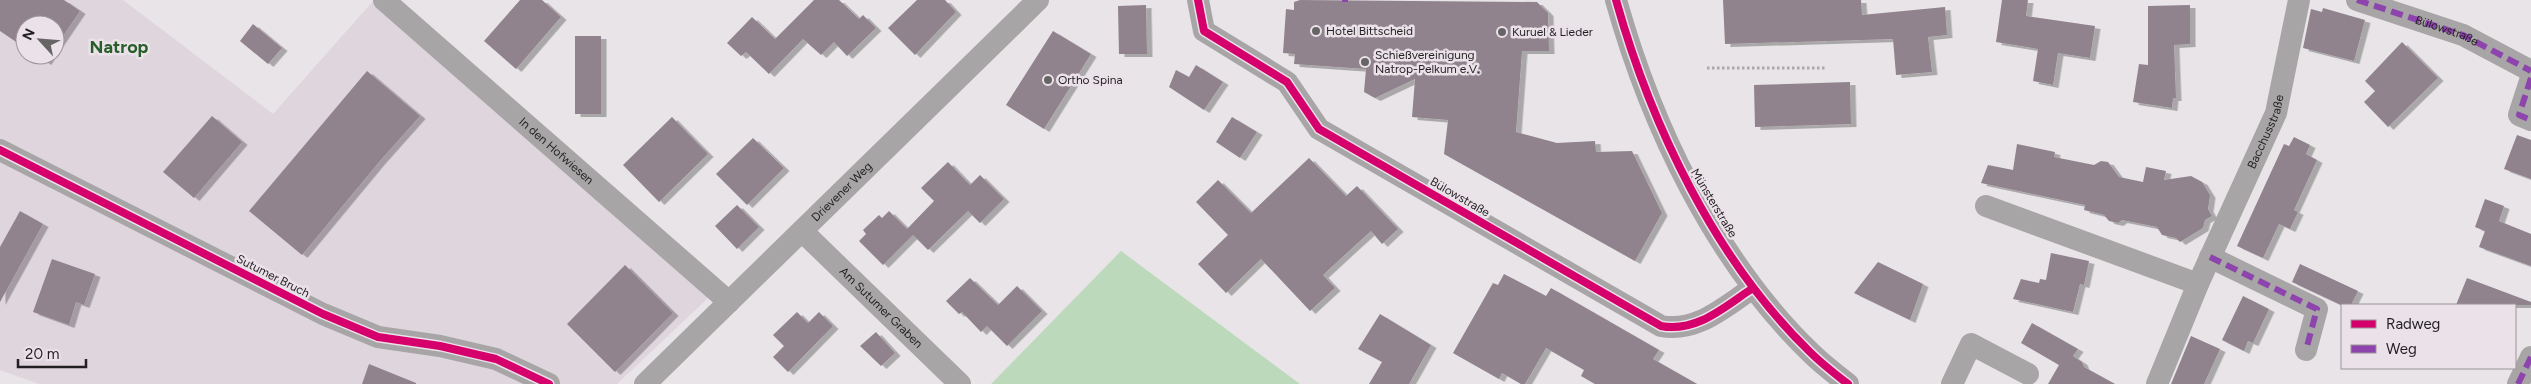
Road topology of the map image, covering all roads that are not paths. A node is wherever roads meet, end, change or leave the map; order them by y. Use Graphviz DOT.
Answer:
graph roads {
  1 [pos="384,0"];
  2 [pos="1038,0"];
  3 [pos="1198,0"];
  4 [pos="1616,0"];
  5 [pos="2299,0"];
  6 [pos="2358,0"];
  7 [pos="2531,71"];
  8 [pos="2531,78"];
  9 [pos="2531,120"];
  10 [pos="0,150"];
  11 [pos="1986,206"];
  12 [pos="802,231"];
  13 [pos="2210,257"];
  14 [pos="2198,284"];
  15 [pos="1753,288"];
  16 [pos="729,302"];
  17 [pos="2306,350"];
  18 [pos="2531,357"];
  19 [pos="2028,374"];
  20 [pos="548,384"];
  21 [pos="645,384"];
  22 [pos="960,384"];
  23 [pos="1848,384"];
  24 [pos="1952,384"];
  25 [pos="2156,384"];
  26 [pos="2518,384"];
  1 -- 16 [label="street, In den Hofwiesen"];
  2 -- 12 [label="street, Drievener Weg"];
  3 -- 15 [label="street, Bülowstraße"];
  4 -- 15 [label="street, Münsterstraße"];
  5 -- 13 [label="street, Bacchusstraße"];
  6 -- 7 [label="street, Bülowstraße"];
  8 -- 9 [label="street"];
  10 -- 20 [label="street, Sutumer Bruch"];
  11 -- 14 [label="street"];
  12 -- 16 [label="street, Drievener Weg"];
  12 -- 22 [label="street, Am Sutumer Graben"];
  13 -- 14 [label="street, Bacchusstraße"];
  13 -- 17 [label="street"];
  14 -- 25 [label="street, Bacchusstraße"];
  15 -- 23 [label="street, Münsterstraße"];
  16 -- 21 [label="street, Drievener Weg"];
  18 -- 26 [label="street"];
  19 -- 24 [label="street"];
}
